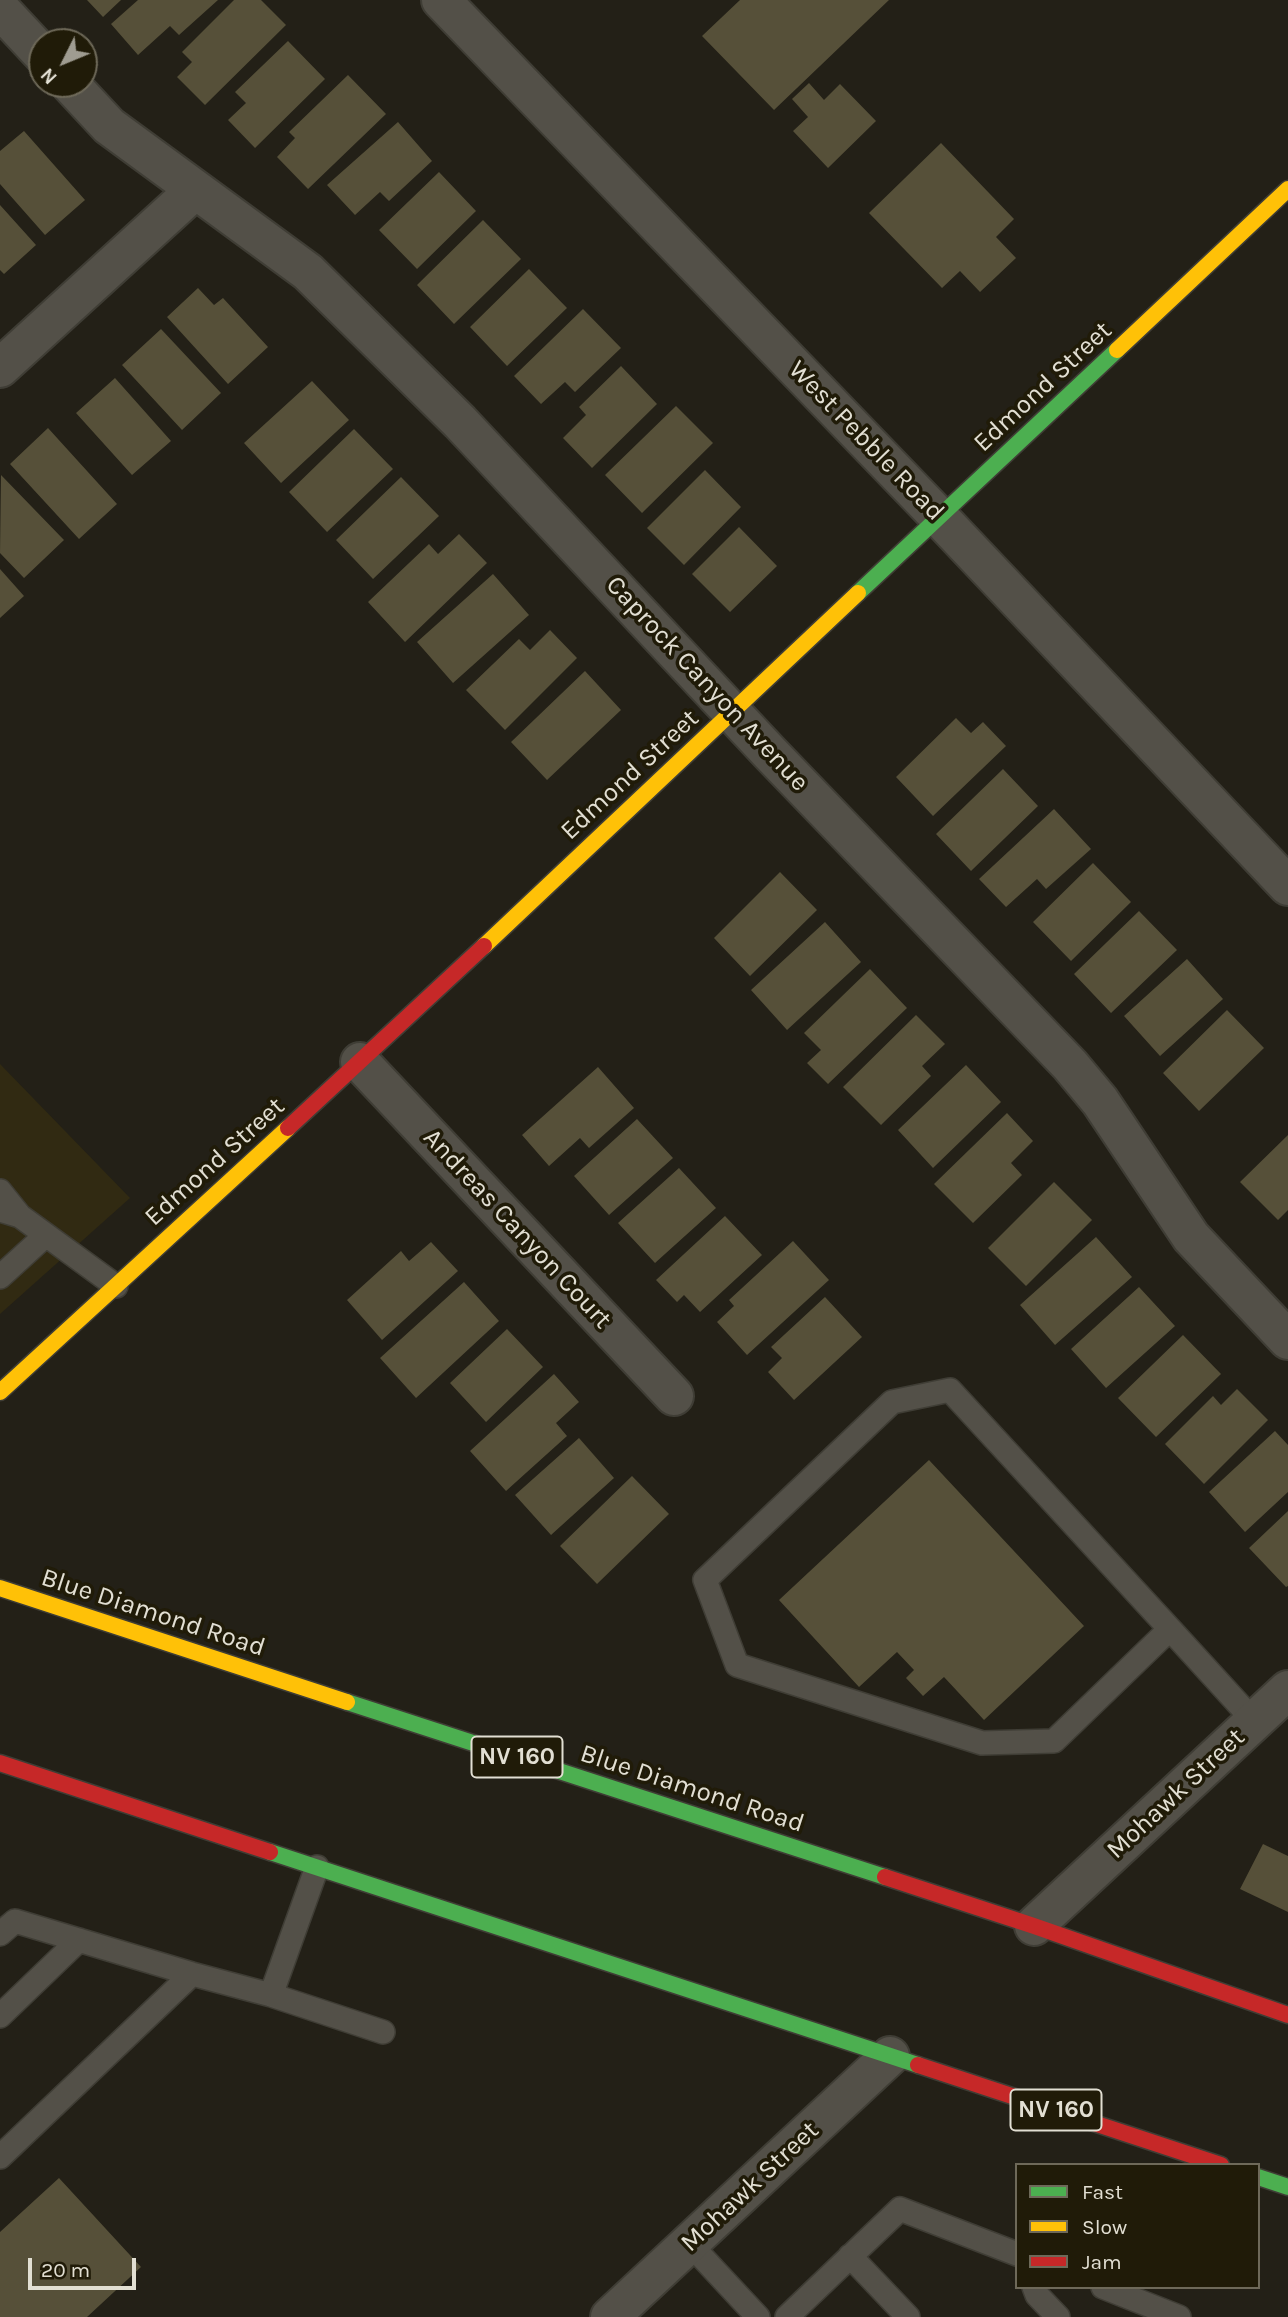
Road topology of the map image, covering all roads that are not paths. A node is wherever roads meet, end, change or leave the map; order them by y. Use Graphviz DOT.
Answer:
graph roads {
  1 [pos="441,0"];
  2 [pos="0,9"];
  3 [pos="28,39"];
  4 [pos="83,98"];
  5 [pos="1288,189"];
  6 [pos="195,190"];
  7 [pos="0,368"];
  8 [pos="940,518"];
  9 [pos="733,712"];
  10 [pos="1288,886"];
  11 [pos="360,1062"];
  12 [pos="0,1191"];
  13 [pos="10,1213"];
  14 [pos="46,1235"];
  15 [pos="0,1277"];
  16 [pos="116,1286"];
  17 [pos="1288,1340"];
  18 [pos="0,1392"];
  19 [pos="674,1396"];
  20 [pos="0,1588"];
  21 [pos="1170,1629"];
  22 [pos="1288,1690"];
  23 [pos="1254,1721"];
  24 [pos="0,1763"];
  25 [pos="317,1867"];
  26 [pos="5,1924"];
  27 [pos="1034,1926"];
  28 [pos="79,1940"];
  29 [pos="192,1974"];
  30 [pos="271,1995"];
  31 [pos="1288,2015"];
  32 [pos="0,2016"];
  33 [pos="383,2032"];
  34 [pos="890,2056"];
  35 [pos="0,2157"];
  36 [pos="1215,2163"];
  37 [pos="1260,2178"];
  38 [pos="1288,2187"];
  39 [pos="690,2244"];
  40 [pos="1015,2253"];
  41 [pos="850,2256"];
  42 [pos="1035,2289"];
  43 [pos="1108,2289"];
  44 [pos="610,2317"];
  45 [pos="758,2317"];
  46 [pos="787,2317"];
  47 [pos="908,2317"];
  48 [pos="1058,2317"];
  49 [pos="1179,2317"];
  1 -- 8 [label="street, West Pebble Road"];
  2 -- 3 [label="street"];
  4 -- 6 [label="street, Caprock Canyon Avenue"];
  5 -- 8 [label="main road, Edmond Street"];
  6 -- 7 [label="street"];
  6 -- 9 [label="street, Caprock Canyon Avenue"];
  8 -- 9 [label="main road, Edmond Street"];
  8 -- 10 [label="street, West Pebble Road"];
  9 -- 11 [label="main road, Edmond Street"];
  9 -- 17 [label="street, Caprock Canyon Avenue"];
  11 -- 16 [label="main road, Edmond Street"];
  11 -- 19 [label="street, Andreas Canyon Court"];
  12 -- 13 [label="lane"];
  13 -- 14 [label="lane"];
  14 -- 15 [label="lane"];
  14 -- 16 [label="lane"];
  16 -- 18 [label="main road, Edmond Street"];
  20 -- 27 [label="main road, Blue Diamond Road / NV 160"];
  21 -- 21 [label="lane"];
  21 -- 23 [label="lane"];
  22 -- 23 [label="street, Mohawk Street"];
  23 -- 27 [label="street, Mohawk Street"];
  24 -- 25 [label="main road, NV 160"];
  25 -- 30 [label="lane"];
  25 -- 34 [label="main road, NV 160"];
  26 -- 28 [label="lane"];
  27 -- 31 [label="main road, Blue Diamond Road / NV 160"];
  28 -- 29 [label="lane"];
  28 -- 32 [label="lane"];
  29 -- 30 [label="lane"];
  29 -- 35 [label="lane"];
  30 -- 33 [label="lane"];
  34 -- 36 [label="main road, NV 160"];
  34 -- 39 [label="street, Mohawk Street"];
  37 -- 38 [label="main road"];
  39 -- 44 [label="street, Mohawk Street"];
  39 -- 45 [label="lane"];
  40 -- 41 [label="lane"];
  41 -- 46 [label="lane"];
  41 -- 47 [label="lane"];
  42 -- 48 [label="lane"];
  43 -- 49 [label="lane"];
}
